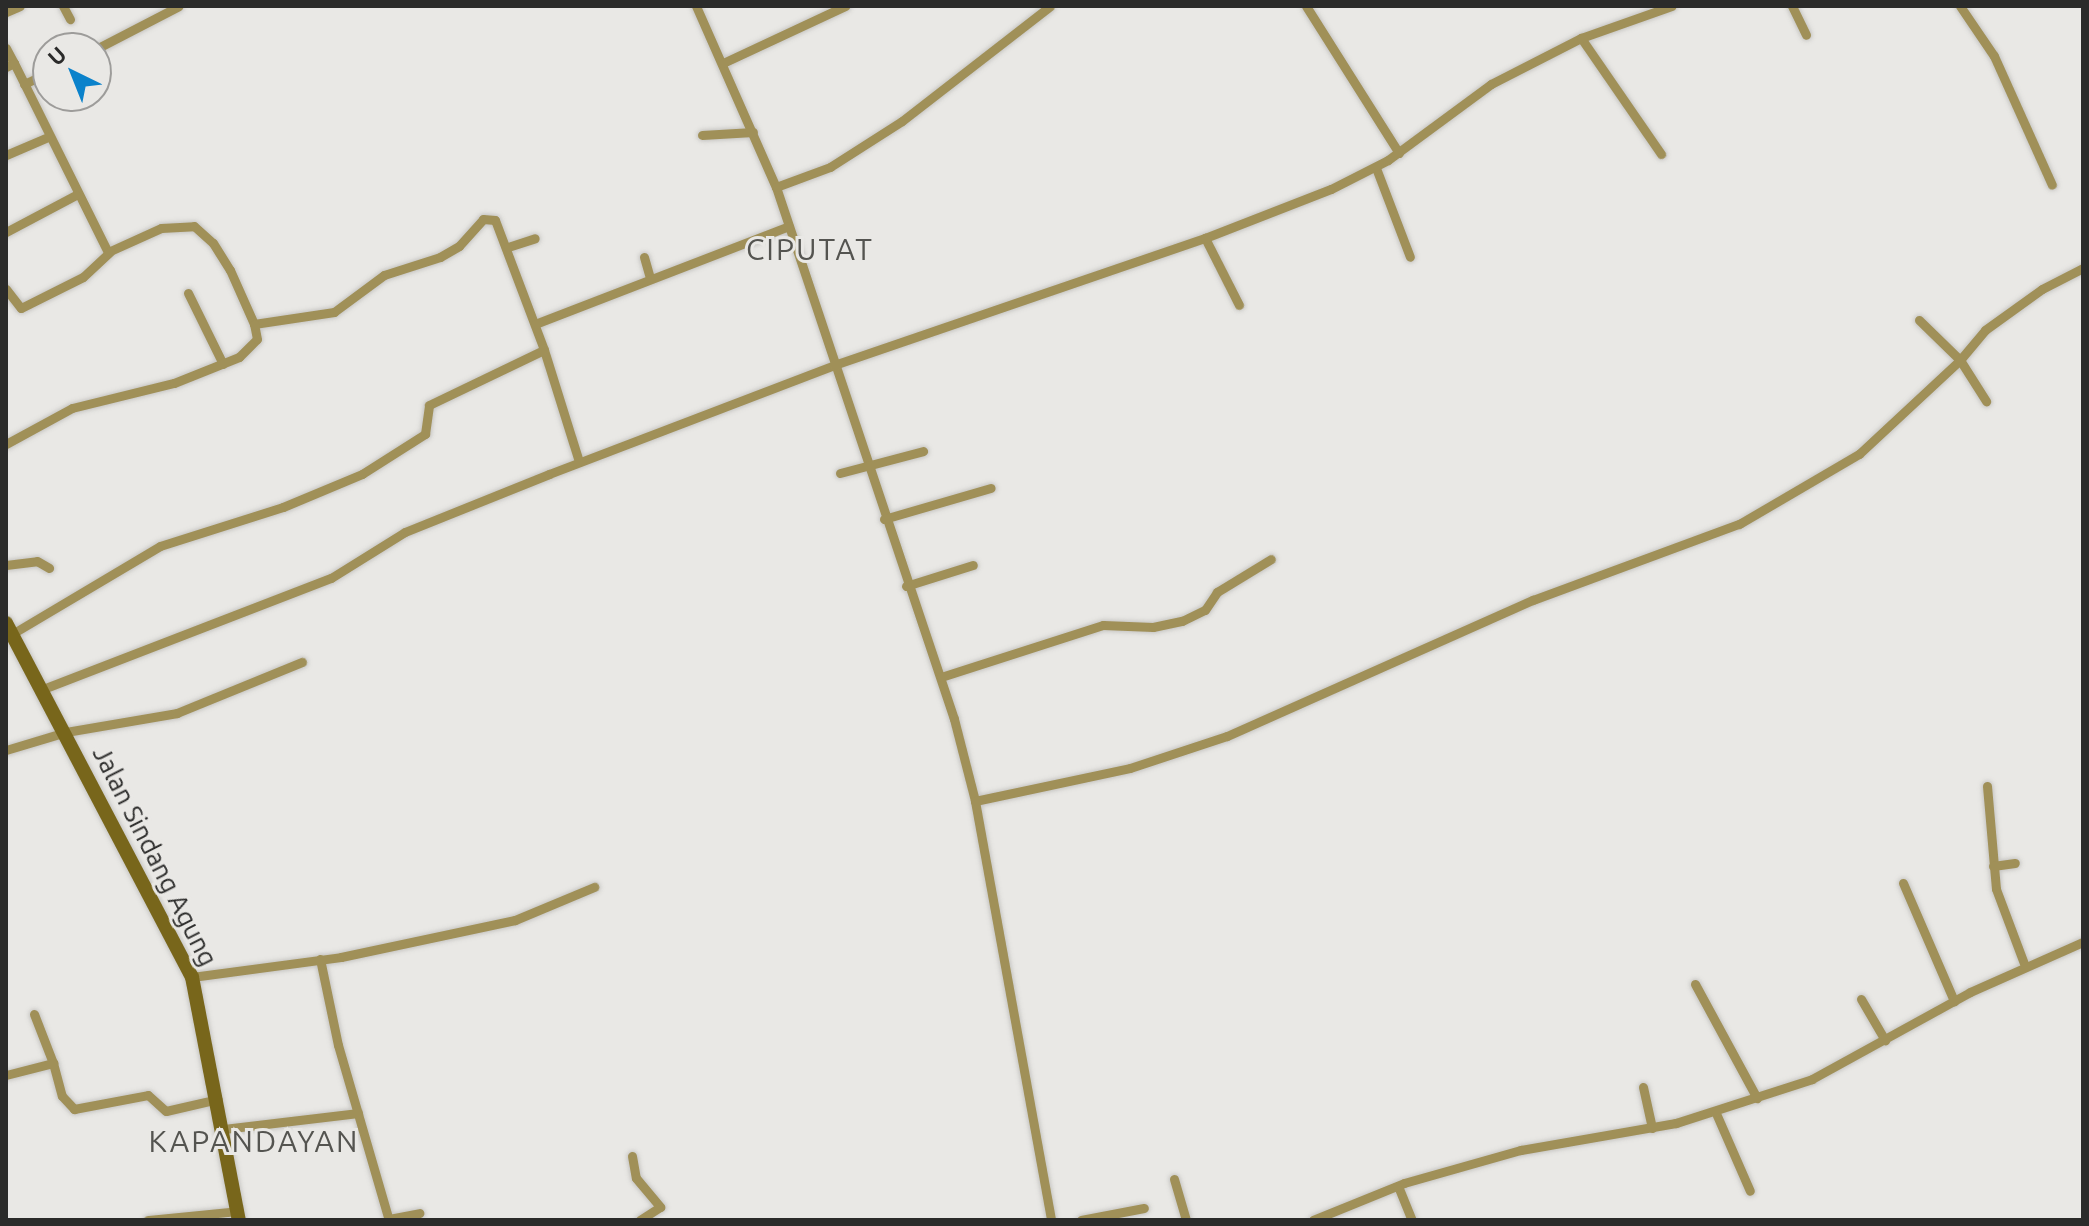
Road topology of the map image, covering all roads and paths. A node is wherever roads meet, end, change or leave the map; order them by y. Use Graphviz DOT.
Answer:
graph roads {
  1 [pos="20,6"];
  2 [pos="63,6"];
  3 [pos="179,6"];
  4 [pos="696,6"];
  5 [pos="845,6"];
  6 [pos="1050,6"];
  7 [pos="1306,6"];
  8 [pos="1672,6"];
  9 [pos="1792,6"];
  10 [pos="1960,6"];
  11 [pos="6,12"];
  12 [pos="70,19"];
  13 [pos="1806,35"];
  14 [pos="1581,38"];
  15 [pos="112,41"];
  16 [pos="6,48"];
  17 [pos="723,63"];
  18 [pos="10,65"];
  19 [pos="32,80"];
  20 [pos="24,84"];
  21 [pos="753,132"];
  22 [pos="702,135"];
  23 [pos="48,137"];
  24 [pos="1399,153"];
  25 [pos="1661,154"];
  26 [pos="6,155"];
  27 [pos="1376,168"];
  28 [pos="2052,185"];
  29 [pos="776,187"];
  30 [pos="76,195"];
  31 [pos="789,226"];
  32 [pos="6,232"];
  33 [pos="535,238"];
  34 [pos="1205,238"];
  35 [pos="508,247"];
  36 [pos="110,252"];
  37 [pos="644,257"];
  38 [pos="1410,257"];
  39 [pos="2083,268"];
  40 [pos="650,278"];
  41 [pos="6,289"];
  42 [pos="188,293"];
  43 [pos="1239,305"];
  44 [pos="1919,320"];
  45 [pos="254,324"];
  46 [pos="535,324"];
  47 [pos="544,350"];
  48 [pos="1960,360"];
  49 [pos="223,364"];
  50 [pos="834,365"];
  51 [pos="1986,401"];
  52 [pos="6,444"];
  53 [pos="923,451"];
  54 [pos="579,462"];
  55 [pos="868,466"];
  56 [pos="840,473"];
  57 [pos="991,488"];
  58 [pos="884,519"];
  59 [pos="1271,559"];
  60 [pos="6,565"];
  61 [pos="973,565"];
  62 [pos="49,568"];
  63 [pos="906,586"];
  64 [pos="9,628"];
  65 [pos="302,662"];
  66 [pos="941,677"];
  67 [pos="43,689"];
  68 [pos="66,732"];
  69 [pos="6,750"];
  70 [pos="1987,786"];
  71 [pos="975,801"];
  72 [pos="2015,863"];
  73 [pos="1993,866"];
  74 [pos="1903,883"];
  75 [pos="594,887"];
  76 [pos="2083,942"];
  77 [pos="320,959"];
  78 [pos="2025,966"];
  79 [pos="192,977"];
  80 [pos="1695,984"];
  81 [pos="1861,999"];
  82 [pos="1954,1001"];
  83 [pos="34,1014"];
  84 [pos="1885,1040"];
  85 [pos="53,1063"];
  86 [pos="6,1075"];
  87 [pos="1643,1087"];
  88 [pos="1757,1098"];
  89 [pos="218,1099"];
  90 [pos="1715,1111"];
  91 [pos="358,1113"];
  92 [pos="1652,1128"];
  93 [pos="224,1129"];
  94 [pos="632,1156"];
  95 [pos="1174,1179"];
  96 [pos="1398,1186"];
  97 [pos="1750,1191"];
  98 [pos="1144,1208"];
  99 [pos="419,1213"];
  100 [pos="238,1215"];
  101 [pos="389,1219"];
  102 [pos="148,1220"];
  103 [pos="640,1220"];
  104 [pos="1051,1220"];
  105 [pos="1081,1220"];
  106 [pos="1186,1220"];
  107 [pos="1313,1220"];
  108 [pos="1412,1220"];
  1 -- 11 [label="street"];
  2 -- 12 [label="street"];
  3 -- 15 [label="street"];
  4 -- 17 [label="street"];
  5 -- 17 [label="street"];
  6 -- 29 [label="street"];
  7 -- 24 [label="street"];
  8 -- 14 [label="street"];
  9 -- 13 [label="street"];
  10 -- 28 [label="street"];
  14 -- 24 [label="street"];
  14 -- 25 [label="street"];
  16 -- 18 [label="street"];
  17 -- 21 [label="street"];
  18 -- 20 [label="street"];
  19 -- 20 [label="street"];
  20 -- 23 [label="street"];
  21 -- 22 [label="street"];
  21 -- 29 [label="street"];
  23 -- 26 [label="street"];
  23 -- 30 [label="street"];
  24 -- 27 [label="street"];
  27 -- 34 [label="street"];
  27 -- 38 [label="street"];
  29 -- 31 [label="street"];
  30 -- 32 [label="street"];
  30 -- 36 [label="street"];
  31 -- 40 [label="street"];
  31 -- 50 [label="street"];
  33 -- 35 [label="street"];
  34 -- 43 [label="street"];
  34 -- 50 [label="street"];
  35 -- 45 [label="street"];
  35 -- 46 [label="street"];
  36 -- 41 [label="street"];
  36 -- 45 [label="street"];
  37 -- 40 [label="street"];
  39 -- 48 [label="street"];
  40 -- 46 [label="street"];
  42 -- 49 [label="street"];
  44 -- 48 [label="street"];
  45 -- 49 [label="street"];
  46 -- 47 [label="street"];
  47 -- 54 [label="street"];
  47 -- 64 [label="street"];
  48 -- 51 [label="street"];
  48 -- 71 [label="street"];
  49 -- 52 [label="street"];
  50 -- 54 [label="street"];
  50 -- 55 [label="street"];
  53 -- 55 [label="street"];
  54 -- 67 [label="street"];
  55 -- 56 [label="street"];
  55 -- 58 [label="street"];
  57 -- 58 [label="street"];
  58 -- 63 [label="street"];
  59 -- 66 [label="street"];
  60 -- 62 [label="street"];
  61 -- 63 [label="street"];
  63 -- 66 [label="street"];
  64 -- 67 [label="main road, Jalan Sindang Agung"];
  65 -- 68 [label="street"];
  66 -- 71 [label="street"];
  67 -- 68 [label="main road, Jalan Sindang Agung"];
  68 -- 69 [label="street"];
  68 -- 79 [label="main road, Jalan Sindang Agung"];
  70 -- 73 [label="street"];
  71 -- 104 [label="street"];
  72 -- 73 [label="street"];
  73 -- 78 [label="street"];
  74 -- 82 [label="street"];
  75 -- 77 [label="street"];
  76 -- 78 [label="street"];
  77 -- 79 [label="street"];
  77 -- 91 [label="street"];
  78 -- 82 [label="street"];
  79 -- 89 [label="main road, Jalan Sindang Agung"];
  80 -- 88 [label="street"];
  81 -- 84 [label="street"];
  82 -- 84 [label="street"];
  83 -- 85 [label="street"];
  84 -- 88 [label="street"];
  85 -- 86 [label="street"];
  85 -- 89 [label="street"];
  87 -- 92 [label="street"];
  88 -- 90 [label="street"];
  89 -- 93 [label="main road, Jalan Sindang Agung"];
  90 -- 92 [label="street"];
  90 -- 97 [label="street"];
  91 -- 93 [label="street"];
  91 -- 101 [label="street"];
  92 -- 96 [label="street"];
  93 -- 100 [label="main road, Jalan Sindang Agung"];
  94 -- 103 [label="street"];
  95 -- 106 [label="street"];
  96 -- 107 [label="street"];
  96 -- 108 [label="street"];
  98 -- 105 [label="street"];
  99 -- 101 [label="street"];
  100 -- 102 [label="street"];
}
